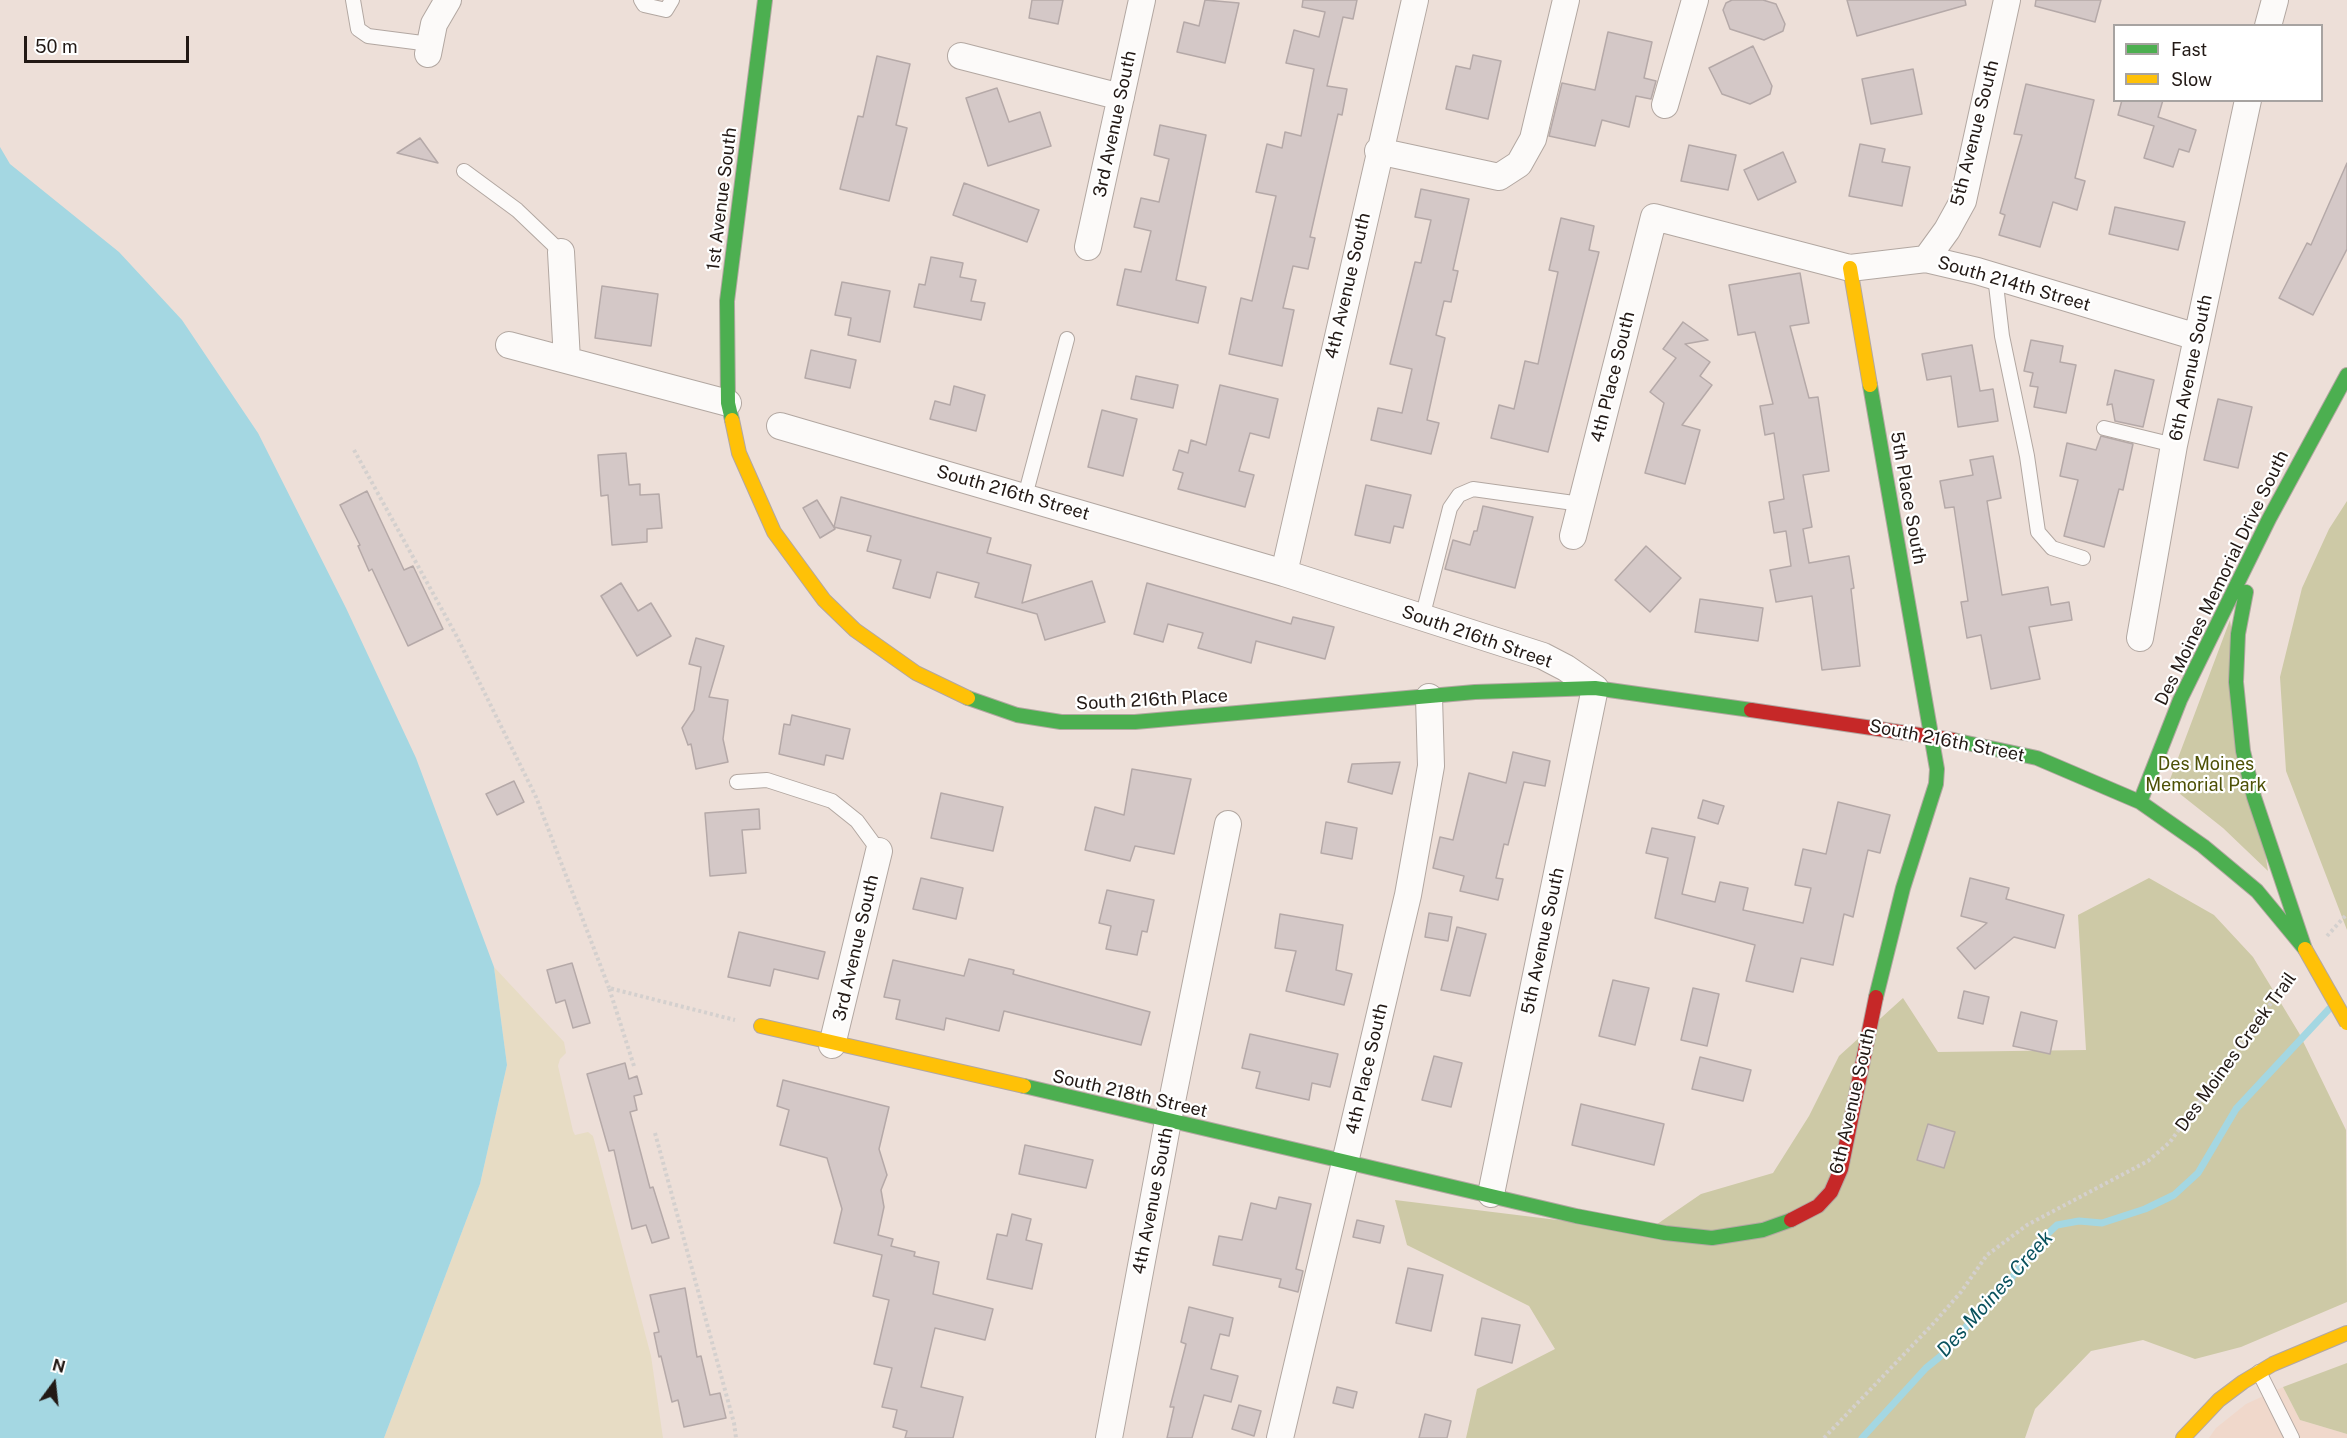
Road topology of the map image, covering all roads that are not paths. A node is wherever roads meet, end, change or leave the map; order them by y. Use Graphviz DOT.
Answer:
graph roads {
  1 [pos="353,0"];
  2 [pos="448,0"];
  3 [pos="641,0"];
  4 [pos="672,0"];
  5 [pos="764,0"];
  6 [pos="1142,0"];
  7 [pos="1415,0"];
  8 [pos="1566,0"];
  9 [pos="1695,0"];
  10 [pos="2007,0"];
  11 [pos="2275,0"];
  12 [pos="2269,24"];
  13 [pos="429,49"];
  14 [pos="961,56"];
  15 [pos="1121,97"];
  16 [pos="2248,102"];
  17 [pos="1665,105"];
  18 [pos="1378,151"];
  19 [pos="464,171"];
  20 [pos="1654,217"];
  21 [pos="1088,247"];
  22 [pos="561,252"];
  23 [pos="1926,259"];
  24 [pos="1850,268"];
  25 [pos="1995,276"];
  26 [pos="2197,337"];
  27 [pos="1067,339"];
  28 [pos="509,345"];
  29 [pos="567,360"];
  30 [pos="2347,375"];
  31 [pos="728,403"];
  32 [pos="780,426"];
  33 [pos="2104,428"];
  34 [pos="2174,446"];
  35 [pos="1025,496"];
  36 [pos="1581,504"];
  37 [pos="2269,519"];
  38 [pos="1573,536"];
  39 [pos="2083,558"];
  40 [pos="1284,573"];
  41 [pos="1422,618"];
  42 [pos="2140,638"];
  43 [pos="1595,688"];
  44 [pos="1429,697"];
  45 [pos="1931,735"];
  46 [pos="737,782"];
  47 [pos="2140,802"];
  48 [pos="1228,824"];
  49 [pos="879,850"];
  50 [pos="2305,948"];
  51 [pos="2347,1023"];
  52 [pos="761,1026"];
  53 [pos="832,1045"];
  54 [pos="1168,1121"];
  55 [pos="1346,1161"];
  56 [pos="1491,1194"];
  57 [pos="2347,1333"];
  58 [pos="2259,1372"];
  59 [pos="1109,1438"];
  60 [pos="1280,1438"];
  61 [pos="2184,1438"];
  62 [pos="2292,1438"];
  1 -- 13 [label="lane"];
  2 -- 13 [label="street"];
  3 -- 4 [label="lane"];
  5 -- 31 [label="main road, 1st Avenue South"];
  6 -- 15 [label="street, 3rd Avenue South"];
  7 -- 18 [label="street, 4th Avenue South"];
  8 -- 18 [label="street"];
  9 -- 17 [label="street"];
  10 -- 23 [label="street, 5th Avenue South"];
  11 -- 12 [label="street"];
  14 -- 15 [label="street"];
  15 -- 21 [label="street, 3rd Avenue South"];
  16 -- 26 [label="street, 6th Avenue South"];
  18 -- 40 [label="street, 4th Avenue South"];
  19 -- 22 [label="lane"];
  20 -- 24 [label="street, South 214th Street"];
  20 -- 36 [label="street, 4th Place South"];
  22 -- 29 [label="street"];
  23 -- 24 [label="street, South 214th Street"];
  23 -- 25 [label="street, South 214th Street"];
  24 -- 45 [label="main road, 5th Place South"];
  25 -- 26 [label="street, South 214th Street"];
  25 -- 39 [label="lane"];
  26 -- 34 [label="street, 6th Avenue South"];
  27 -- 35 [label="lane"];
  28 -- 29 [label="street"];
  29 -- 31 [label="street"];
  30 -- 37 [label="main road, Des Moines Memorial Drive South"];
  31 -- 44 [label="main road, South 216th Place"];
  32 -- 35 [label="street, South 216th Street"];
  33 -- 34 [label="lane"];
  34 -- 42 [label="street, 6th Avenue South"];
  35 -- 40 [label="street, South 216th Street"];
  36 -- 38 [label="street, 4th Place South"];
  36 -- 41 [label="lane"];
  37 -- 47 [label="main road, Des Moines Memorial Drive South"];
  37 -- 50 [label="main road"];
  40 -- 41 [label="street, South 216th Street"];
  41 -- 43 [label="street, South 216th Street"];
  43 -- 44 [label="main road, South 216th Place"];
  43 -- 45 [label="main road, South 216th Street"];
  43 -- 56 [label="street, 5th Avenue South"];
  44 -- 55 [label="street, 4th Place South"];
  45 -- 47 [label="main road, South 216th Street"];
  45 -- 56 [label="main road, 6th Avenue South"];
  46 -- 49 [label="lane"];
  47 -- 50 [label="main road, South 216th Street"];
  48 -- 54 [label="street, 4th Avenue South"];
  49 -- 53 [label="street, 3rd Avenue South"];
  50 -- 51 [label="main road, bridge"];
  52 -- 53 [label="main road, South 218th Street"];
  53 -- 54 [label="main road, South 218th Street"];
  54 -- 55 [label="main road, South 218th Street"];
  54 -- 59 [label="street, 4th Avenue South"];
  55 -- 56 [label="main road, South 218th Street"];
  55 -- 60 [label="street, 4th Place South"];
  57 -- 58 [label="main road"];
  58 -- 61 [label="main road"];
  58 -- 62 [label="lane"];
}
